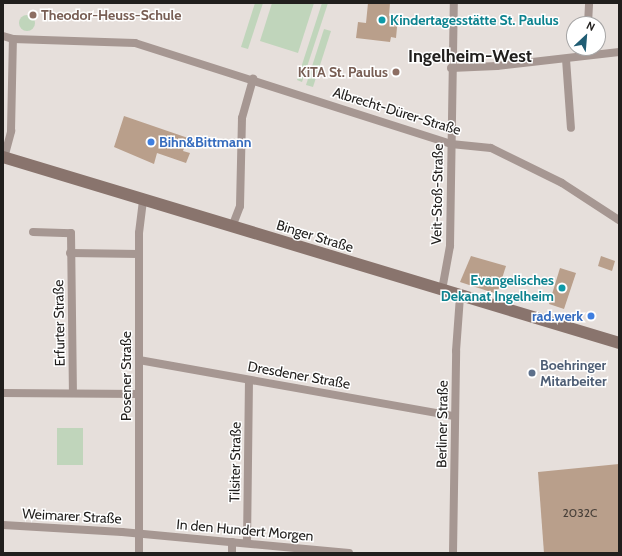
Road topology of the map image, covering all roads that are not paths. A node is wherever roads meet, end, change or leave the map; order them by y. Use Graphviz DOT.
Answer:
graph roads {
  1 [pos="454,3"];
  2 [pos="589,3"];
  3 [pos="588,16"];
  4 [pos="3,36"];
  5 [pos="13,40"];
  6 [pos="606,52"];
  7 [pos="619,52"];
  8 [pos="575,56"];
  9 [pos="566,59"];
  10 [pos="451,68"];
  11 [pos="253,79"];
  12 [pos="571,128"];
  13 [pos="451,144"];
  14 [pos="4,158"];
  15 [pos="143,200"];
  16 [pos="619,220"];
  17 [pos="232,227"];
  18 [pos="33,232"];
  19 [pos="70,253"];
  20 [pos="139,254"];
  21 [pos="442,290"];
  22 [pos="460,296"];
  23 [pos="619,343"];
  24 [pos="139,360"];
  25 [pos="249,381"];
  26 [pos="3,393"];
  27 [pos="73,394"];
  28 [pos="139,394"];
  29 [pos="454,416"];
  30 [pos="3,525"];
  31 [pos="139,533"];
  32 [pos="232,542"];
  33 [pos="247,543"];
  34 [pos="139,553"];
  35 [pos="232,553"];
  36 [pos="349,553"];
  37 [pos="453,553"];
  1 -- 10 [label="street, Veit-Stoß-Straße"];
  2 -- 3 [label="street"];
  4 -- 5 [label="street"];
  5 -- 11 [label="street, Albrecht-Dürer-Straße"];
  5 -- 14 [label="street"];
  6 -- 7 [label="street"];
  8 -- 9 [label="street"];
  9 -- 10 [label="street"];
  9 -- 12 [label="street"];
  10 -- 13 [label="street, Veit-Stoß-Straße"];
  11 -- 13 [label="street, Albrecht-Dürer-Straße"];
  11 -- 17 [label="street"];
  13 -- 16 [label="street, Albrecht-Dürer-Straße"];
  13 -- 21 [label="street, Veit-Stoß-Straße"];
  14 -- 15 [label="main road, Binger Straße"];
  15 -- 17 [label="main road, Binger Straße"];
  15 -- 20 [label="street, Posener Straße"];
  17 -- 21 [label="main road, Binger Straße"];
  18 -- 19 [label="street, Erfurter Straße"];
  19 -- 20 [label="street"];
  19 -- 27 [label="street, Erfurter Straße"];
  20 -- 24 [label="street, Posener Straße"];
  21 -- 22 [label="main road, Binger Straße"];
  22 -- 23 [label="main road, Binger Straße"];
  22 -- 29 [label="street, Berliner Straße"];
  24 -- 25 [label="street, Dresdener Straße"];
  24 -- 28 [label="street, Posener Straße"];
  25 -- 29 [label="street, Dresdener Straße"];
  25 -- 33 [label="street, Tilsiter Straße"];
  26 -- 27 [label="street"];
  27 -- 28 [label="street"];
  28 -- 31 [label="street, Posener Straße"];
  29 -- 37 [label="street, Berliner Straße"];
  30 -- 31 [label="street, Weimarer Straße"];
  31 -- 32 [label="street, In den Hundert Morgen"];
  31 -- 34 [label="street, Posener Straße"];
  32 -- 33 [label="street, In den Hundert Morgen"];
  32 -- 35 [label="street"];
  33 -- 36 [label="street, In den Hundert Morgen"];
}
